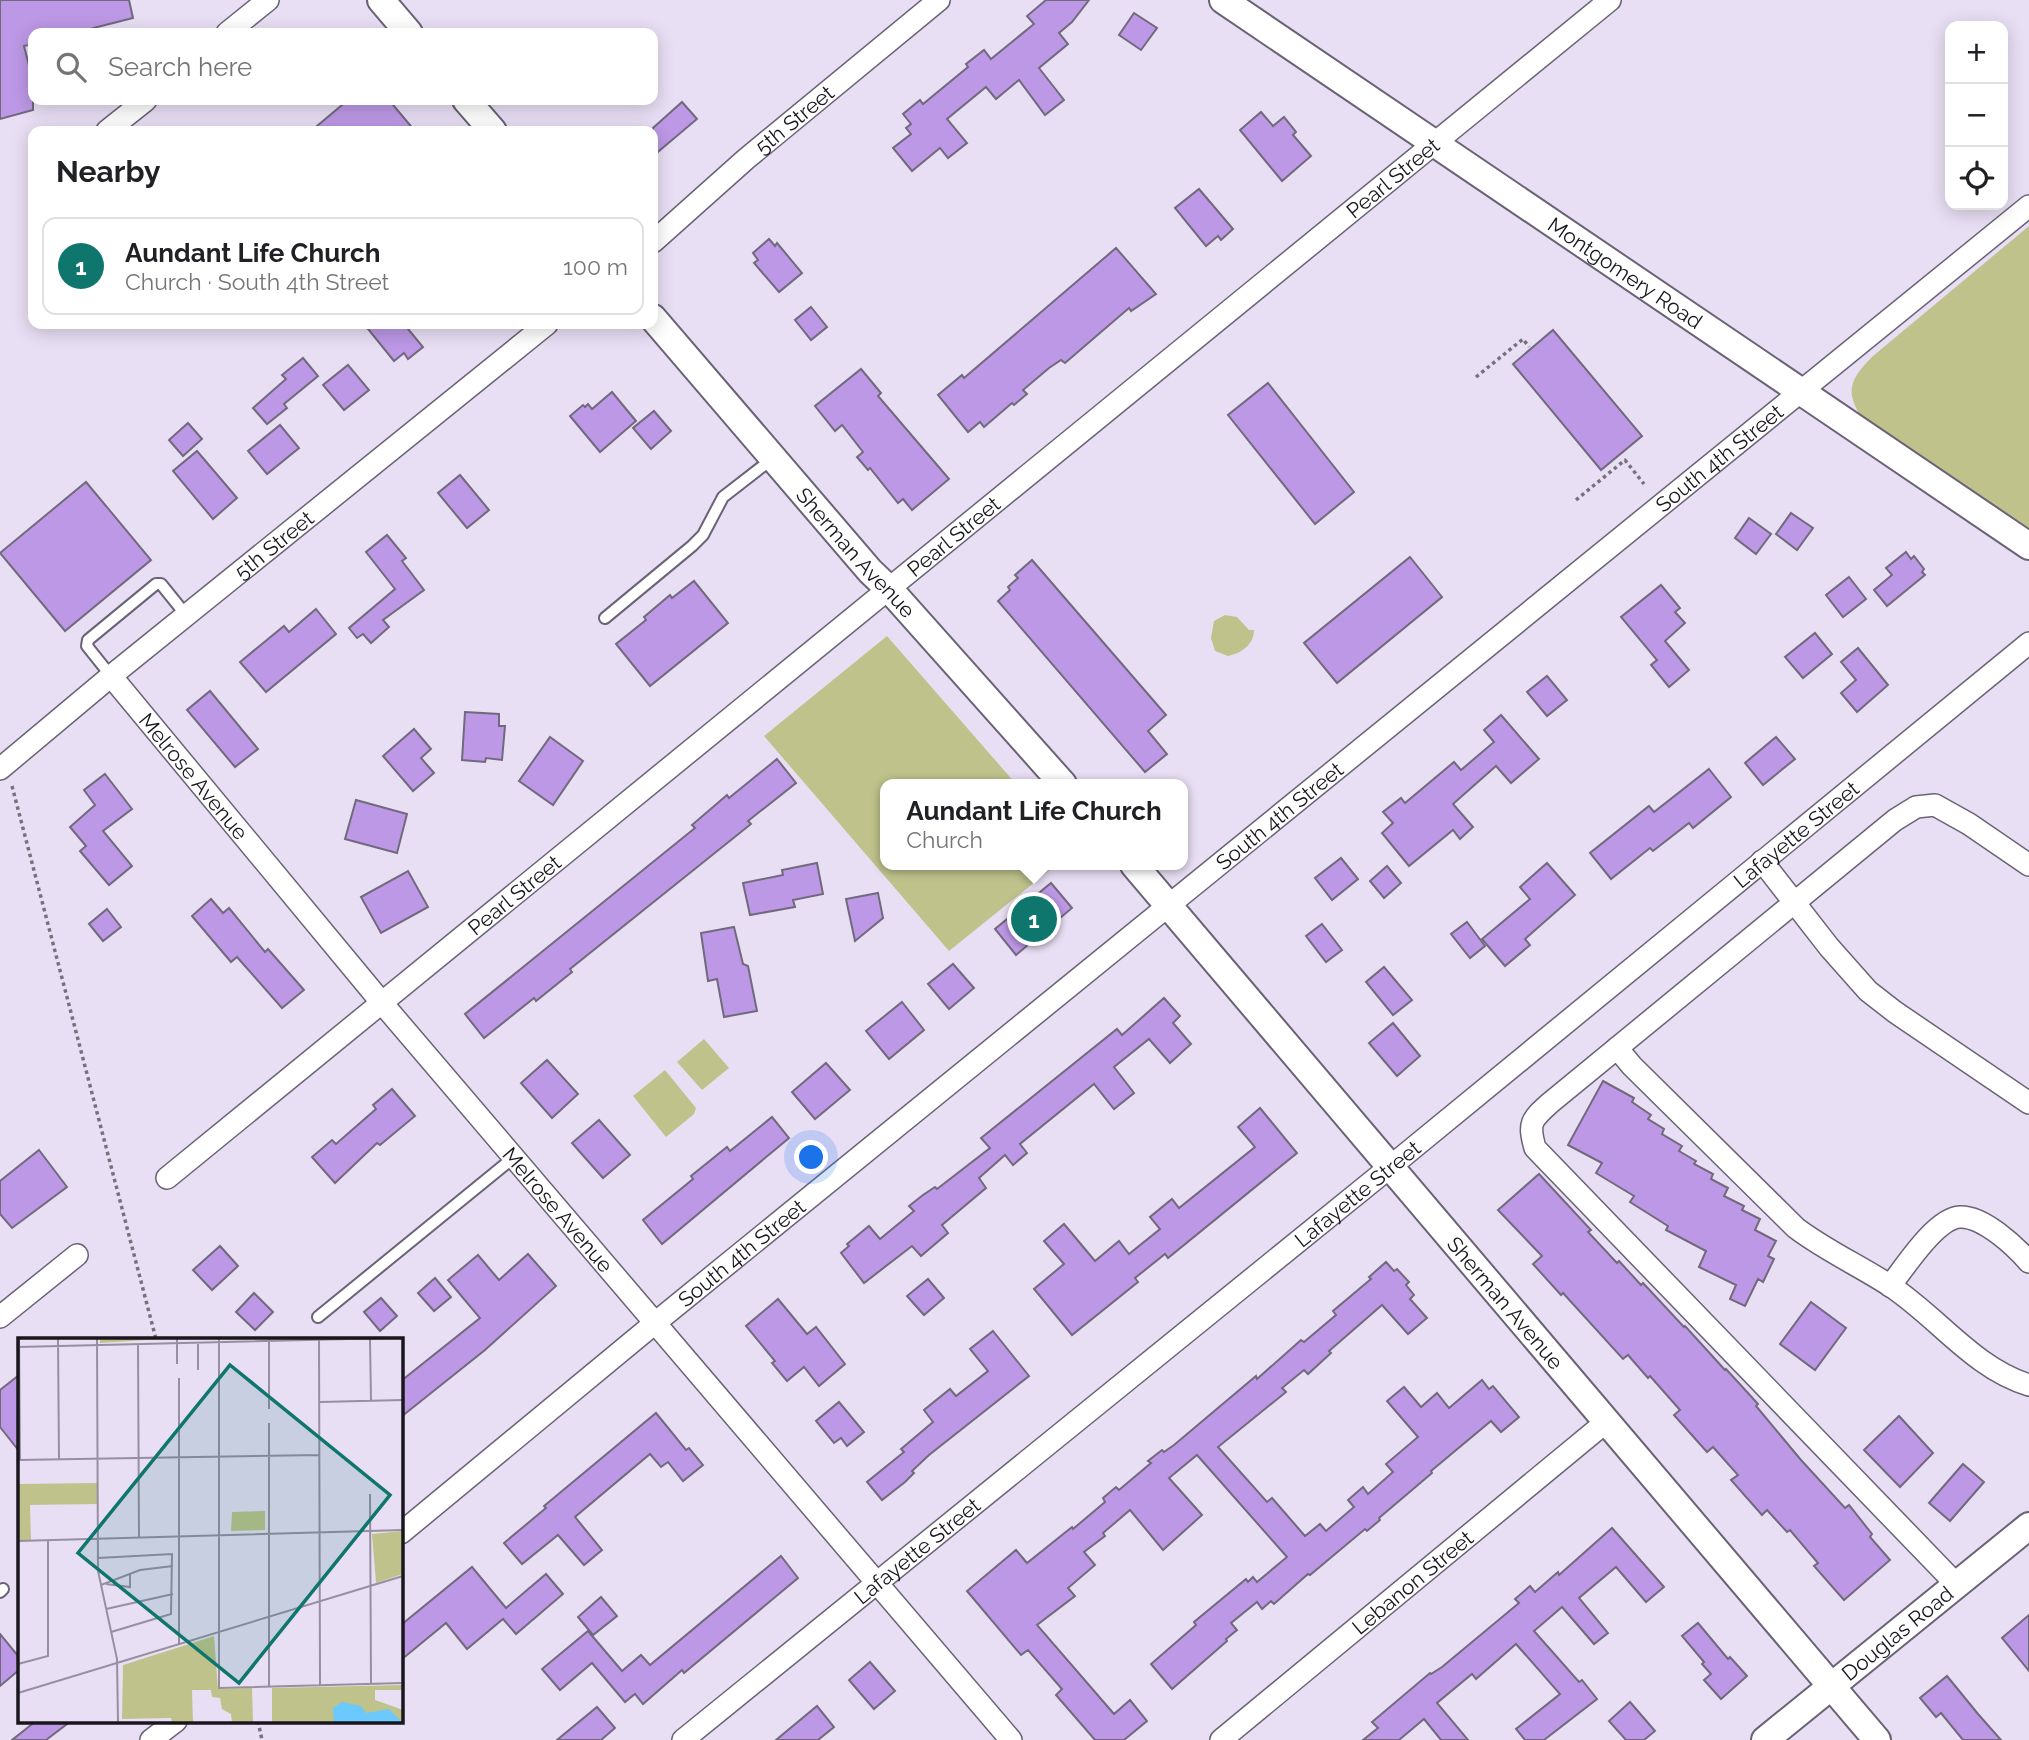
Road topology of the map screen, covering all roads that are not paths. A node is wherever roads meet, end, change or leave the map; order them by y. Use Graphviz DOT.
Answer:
graph roads {
  1 [pos="268,0"];
  2 [pos="381,0"];
  3 [pos="939,0"];
  4 [pos="1223,0"];
  5 [pos="1610,0"];
  6 [pos="233,28"];
  7 [pos="406,28"];
  8 [pos="140,105"];
  9 [pos="470,105"];
  10 [pos="113,126"];
  11 [pos="489,126"];
  12 [pos="1434,142"];
  13 [pos="2029,206"];
  14 [pos="658,238"];
  15 [pos="658,324"];
  16 [pos="541,329"];
  17 [pos="1800,392"];
  18 [pos="772,458"];
  19 [pos="2029,546"];
  20 [pos="890,590"];
  21 [pos="186,615"];
  22 [pos="605,618"];
  23 [pos="2029,643"];
  24 [pos="111,676"];
  25 [pos="0,769"];
  26 [pos="1059,779"];
  27 [pos="1762,861"];
  28 [pos="2029,865"];
  29 [pos="1138,870"];
  30 [pos="1795,903"];
  31 [pos="1169,906"];
  32 [pos="382,1003"];
  33 [pos="1617,1048"];
  34 [pos="2029,1102"];
  35 [pos="513,1158"];
  36 [pos="1390,1167"];
  37 [pos="167,1178"];
  38 [pos="76,1255"];
  39 [pos="2029,1262"];
  40 [pos="1890,1286"];
  41 [pos="0,1317"];
  42 [pos="318,1317"];
  43 [pos="655,1323"];
  44 [pos="2029,1385"];
  45 [pos="1606,1422"];
  46 [pos="2029,1525"];
  47 [pos="402,1532"];
  48 [pos="877,1584"];
  49 [pos="1956,1584"];
  50 [pos="1831,1686"];
  51 [pos="175,1722"];
  52 [pos="151,1740"];
  53 [pos="683,1740"];
  54 [pos="1012,1740"];
  55 [pos="1220,1740"];
  56 [pos="1765,1740"];
  57 [pos="1877,1740"];
  1 -- 6 [label="street"];
  2 -- 7 [label="street"];
  3 -- 14 [label="street, 5th Street"];
  4 -- 12 [label="street, Montgomery Road"];
  5 -- 12 [label="street, Pearl Street"];
  8 -- 10 [label="street"];
  9 -- 11 [label="street"];
  12 -- 17 [label="street, Montgomery Road"];
  12 -- 20 [label="street, Pearl Street"];
  13 -- 17 [label="street, South 4th Street"];
  15 -- 18 [label="street, Sherman Avenue"];
  16 -- 21 [label="street, 5th Street"];
  17 -- 19 [label="street, Montgomery Road"];
  17 -- 31 [label="street, South 4th Street"];
  18 -- 20 [label="street, Sherman Avenue"];
  18 -- 22 [label="lane"];
  20 -- 26 [label="street, Sherman Avenue"];
  20 -- 32 [label="street, Pearl Street"];
  21 -- 24 [label="street, 5th Street"];
  21 -- 24 [label="lane"];
  23 -- 27 [label="street, Lafayette Street"];
  24 -- 25 [label="street, 5th Street"];
  24 -- 32 [label="street, Melrose Avenue"];
  27 -- 30 [label="street"];
  27 -- 36 [label="street, Lafayette Street"];
  28 -- 30 [label="street"];
  29 -- 31 [label="street, Sherman Avenue"];
  30 -- 33 [label="street"];
  30 -- 34 [label="street"];
  31 -- 36 [label="street, Sherman Avenue"];
  31 -- 43 [label="street, South 4th Street"];
  32 -- 35 [label="street, Melrose Avenue"];
  32 -- 37 [label="street, Pearl Street"];
  33 -- 40 [label="street"];
  33 -- 49 [label="street"];
  35 -- 42 [label="lane"];
  35 -- 43 [label="street, Melrose Avenue"];
  36 -- 45 [label="street, Sherman Avenue"];
  36 -- 48 [label="street, Lafayette Street"];
  38 -- 41 [label="street"];
  39 -- 40 [label="street"];
  40 -- 44 [label="street"];
  43 -- 47 [label="street, South 4th Street"];
  43 -- 48 [label="street, Melrose Avenue"];
  45 -- 50 [label="street, Sherman Avenue"];
  45 -- 55 [label="street, Lebanon Street"];
  46 -- 49 [label="street, Douglas Road"];
  48 -- 53 [label="street, Lafayette Street"];
  48 -- 54 [label="street, Melrose Avenue"];
  49 -- 50 [label="street, Douglas Road"];
  50 -- 56 [label="street, Douglas Road"];
  50 -- 57 [label="street, Sherman Avenue"];
  51 -- 52 [label="street"];
}
